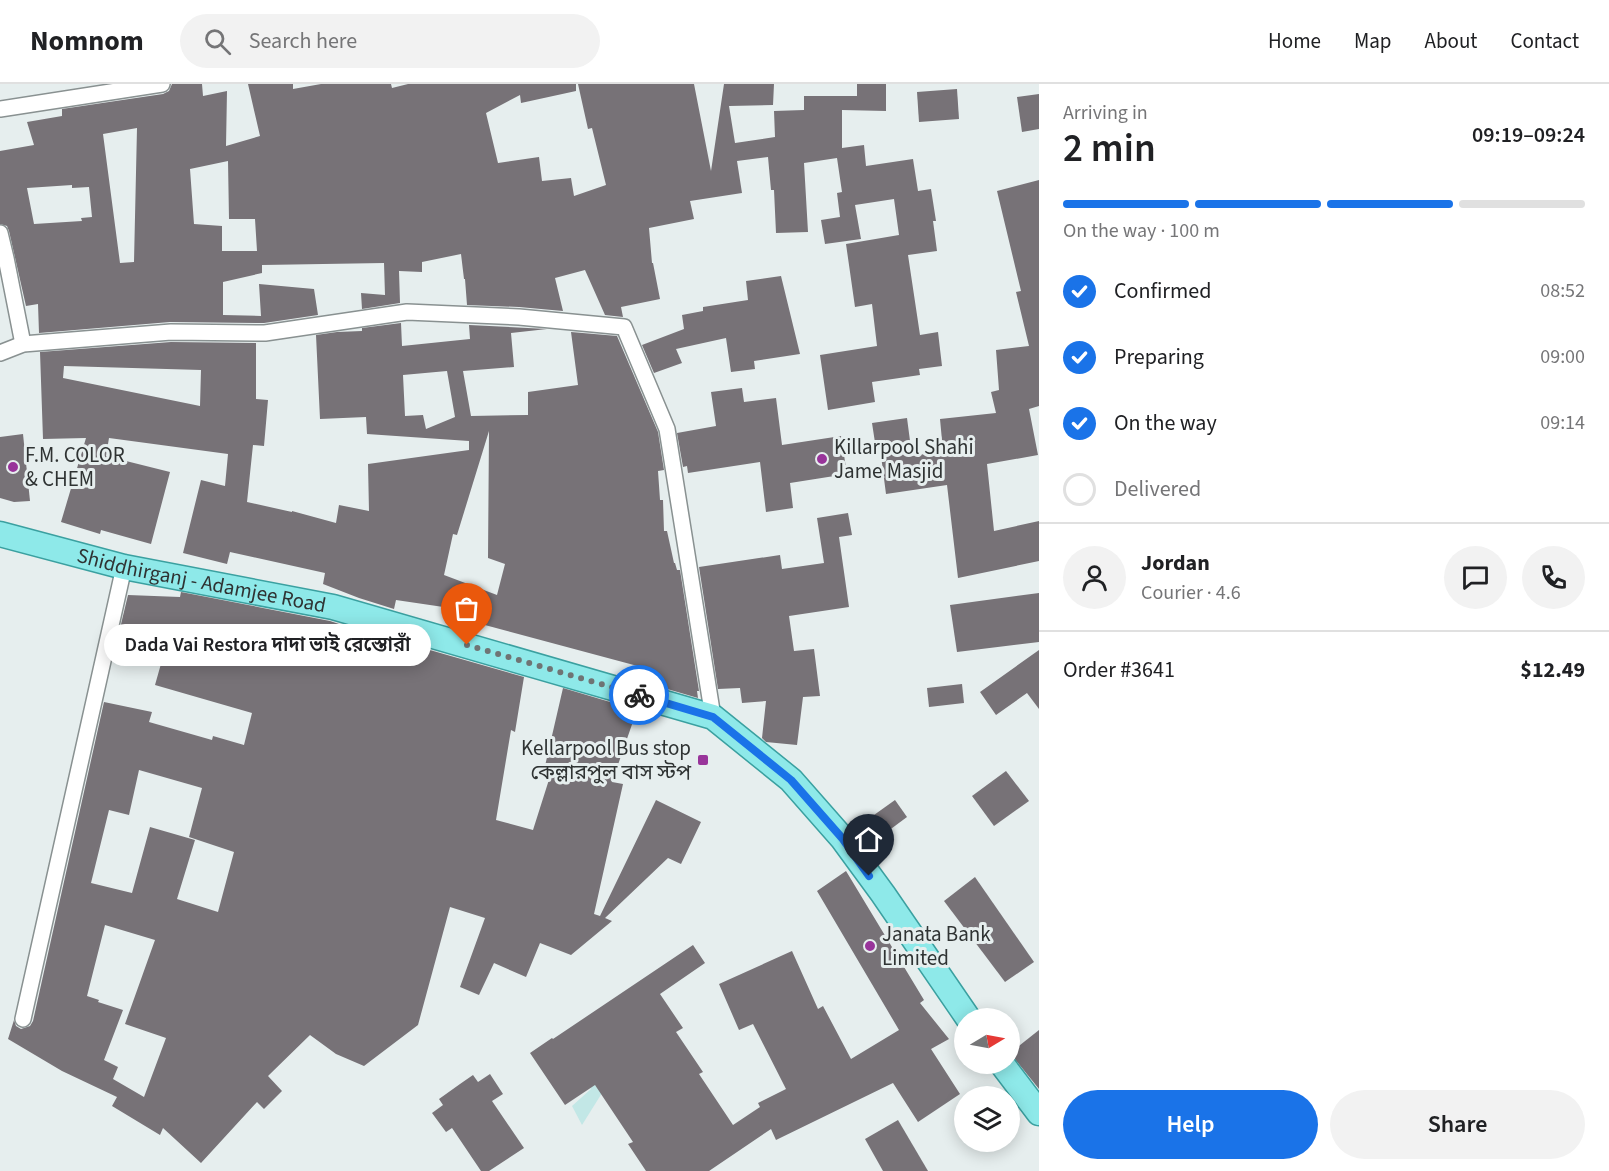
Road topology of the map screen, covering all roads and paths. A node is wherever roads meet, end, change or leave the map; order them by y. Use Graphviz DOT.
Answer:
graph roads {
  1 [pos="162,84"];
  2 [pos="86,90"];
  3 [pos="0,109"];
  4 [pos="0,233"];
  5 [pos="22,344"];
  6 [pos="0,353"];
  7 [pos="0,534"];
  8 [pos="124,567"];
  9 [pos="713,717"];
  10 [pos="961,1008"];
  11 [pos="23,1018"];
  12 [pos="1010,1074"];
  13 [pos="1039,1113"];
  1 -- 2 [label="street"];
  2 -- 3 [label="street"];
  4 -- 5 [label="street"];
  5 -- 6 [label="street"];
  5 -- 9 [label="street"];
  7 -- 8 [label="main road, Shiddhirganj - Adamjee Road"];
  8 -- 9 [label="main road, Shiddhirganj - Adamjee Road"];
  8 -- 11 [label="street"];
  9 -- 10 [label="main road, Shiddhirganj - Adamjee Road"];
  12 -- 13 [label="main road"];
}
